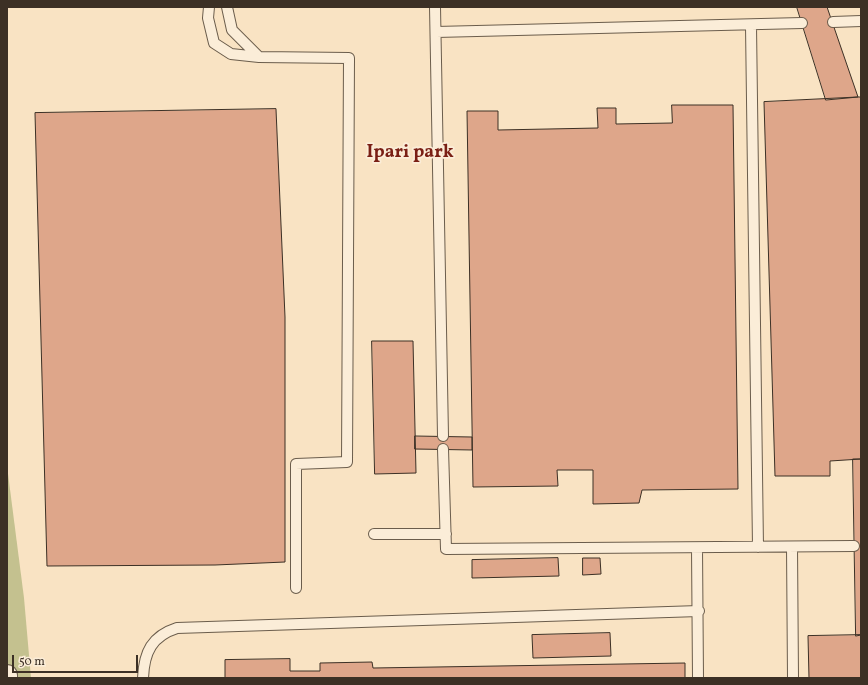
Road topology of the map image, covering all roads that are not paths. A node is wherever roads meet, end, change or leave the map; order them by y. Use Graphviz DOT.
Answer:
graph roads {
  1 [pos="209,7"];
  2 [pos="227,7"];
  3 [pos="435,7"];
  4 [pos="861,21"];
  5 [pos="833,22"];
  6 [pos="802,23"];
  7 [pos="750,26"];
  8 [pos="436,32"];
  9 [pos="259,57"];
  10 [pos="443,436"];
  11 [pos="443,449"];
  12 [pos="374,534"];
  13 [pos="446,534"];
  14 [pos="854,546"];
  15 [pos="758,547"];
  16 [pos="792,547"];
  17 [pos="698,548"];
  18 [pos="296,588"];
  19 [pos="699,611"];
  20 [pos="143,678"];
  21 [pos="698,678"];
  22 [pos="793,678"];
  1 -- 9 [label="lane"];
  2 -- 9 [label="lane"];
  3 -- 8 [label="lane"];
  4 -- 5 [label="lane"];
  6 -- 7 [label="lane"];
  7 -- 8 [label="lane"];
  7 -- 15 [label="lane"];
  8 -- 10 [label="lane"];
  9 -- 18 [label="lane"];
  11 -- 13 [label="lane"];
  12 -- 13 [label="lane"];
  13 -- 17 [label="lane"];
  14 -- 16 [label="lane"];
  15 -- 16 [label="lane"];
  15 -- 17 [label="lane"];
  16 -- 22 [label="lane"];
  17 -- 19 [label="lane"];
  19 -- 20 [label="lane"];
  19 -- 21 [label="lane"];
}
